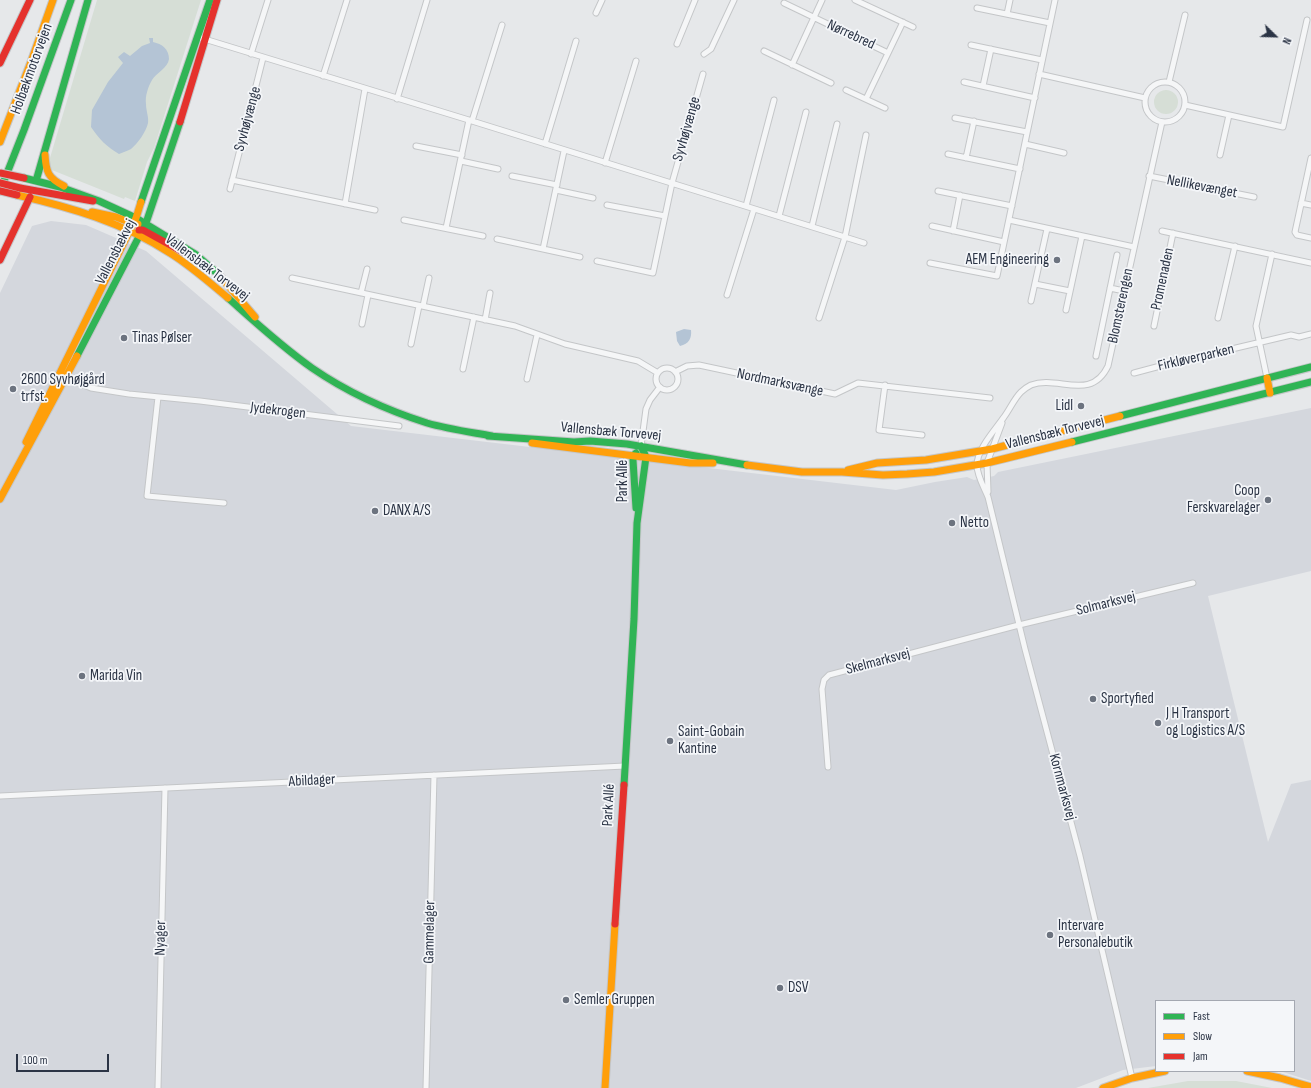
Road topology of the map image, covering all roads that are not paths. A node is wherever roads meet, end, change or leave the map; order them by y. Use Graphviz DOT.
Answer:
graph roads {
  1 [pos="30,0"];
  2 [pos="53,0"];
  3 [pos="71,0"];
  4 [pos="88,0"];
  5 [pos="210,0"];
  6 [pos="217,0"];
  7 [pos="268,0"];
  8 [pos="347,0"];
  9 [pos="427,0"];
  10 [pos="602,0"];
  11 [pos="695,0"];
  12 [pos="734,0"];
  13 [pos="822,0"];
  14 [pos="855,0"];
  15 [pos="1010,0"];
  16 [pos="1055,0"];
  17 [pos="862,1"];
  18 [pos="784,3"];
  19 [pos="977,8"];
  20 [pos="596,13"];
  21 [pos="1007,14"];
  22 [pos="1185,15"];
  23 [pos="813,17"];
  24 [pos="1307,20"];
  25 [pos="903,22"];
  26 [pos="1050,23"];
  27 [pos="502,25"];
  28 [pos="913,27"];
  29 [pos="198,37"];
  30 [pos="206,40"];
  31 [pos="576,41"];
  32 [pos="677,44"];
  33 [pos="971,45"];
  34 [pos="991,49"];
  35 [pos="764,51"];
  36 [pos="888,53"];
  37 [pos="251,54"];
  38 [pos="704,54"];
  39 [pos="264,58"];
  40 [pos="1042,60"];
  41 [pos="636,61"];
  42 [pos="0,63"];
  43 [pos="792,65"];
  44 [pos="703,74"];
  45 [pos="1039,74"];
  46 [pos="323,76"];
  47 [pos="964,82"];
  48 [pos="1169,82"];
  49 [pos="830,83"];
  50 [pos="983,86"];
  51 [pos="365,89"];
  52 [pos="846,90"];
  53 [pos="1034,98"];
  54 [pos="1145,98"];
  55 [pos="397,99"];
  56 [pos="774,100"];
  57 [pos="866,100"];
  58 [pos="1185,105"];
  59 [pos="885,108"];
  60 [pos="806,112"];
  61 [pos="1229,115"];
  62 [pos="955,118"];
  63 [pos="470,120"];
  64 [pos="974,121"];
  65 [pos="1162,122"];
  66 [pos="837,124"];
  67 [pos="1027,132"];
  68 [pos="866,136"];
  69 [pos="0,142"];
  70 [pos="545,144"];
  71 [pos="1025,144"];
  72 [pos="416,146"];
  73 [pos="45,149"];
  74 [pos="564,150"];
  75 [pos="1064,153"];
  76 [pos="948,154"];
  77 [pos="1220,155"];
  78 [pos="461,158"];
  79 [pos="966,158"];
  80 [pos="1311,158"];
  81 [pos="605,163"];
  82 [pos="498,169"];
  83 [pos="1020,169"];
  84 [pos="0,173"];
  85 [pos="512,176"];
  86 [pos="1149,176"];
  87 [pos="0,178"];
  88 [pos="232,180"];
  89 [pos="36,181"];
  90 [pos="672,183"];
  91 [pos="0,184"];
  92 [pos="21,186"];
  93 [pos="556,188"];
  94 [pos="230,189"];
  95 [pos="0,191"];
  96 [pos="938,191"];
  97 [pos="31,194"];
  98 [pos="960,195"];
  99 [pos="86,196"];
  100 [pos="1254,197"];
  101 [pos="593,198"];
  102 [pos="99,201"];
  103 [pos="1301,203"];
  104 [pos="345,204"];
  105 [pos="607,205"];
  106 [pos="1311,205"];
  107 [pos="746,206"];
  108 [pos="1012,206"];
  109 [pos="754,209"];
  110 [pos="374,210"];
  111 [pos="665,216"];
  112 [pos="779,216"];
  113 [pos="404,220"];
  114 [pos="1009,220"];
  115 [pos="134,224"];
  116 [pos="812,226"];
  117 [pos="932,226"];
  118 [pos="446,228"];
  119 [pos="1047,228"];
  120 [pos="143,230"];
  121 [pos="953,231"];
  122 [pos="1162,231"];
  123 [pos="1173,233"];
  124 [pos="483,236"];
  125 [pos="1082,236"];
  126 [pos="845,237"];
  127 [pos="1311,238"];
  128 [pos="498,239"];
  129 [pos="1004,242"];
  130 [pos="864,243"];
  131 [pos="1235,246"];
  132 [pos="1134,247"];
  133 [pos="543,249"];
  134 [pos="1272,254"];
  135 [pos="1117,255"];
  136 [pos="580,257"];
  137 [pos="0,260"];
  138 [pos="597,261"];
  139 [pos="930,263"];
  140 [pos="1311,263"];
  141 [pos="367,269"];
  142 [pos="292,278"];
  143 [pos="429,278"];
  144 [pos="1035,284"];
  145 [pos="1110,288"];
  146 [pos="1070,291"];
  147 [pos="1124,291"];
  148 [pos="361,293"];
  149 [pos="490,293"];
  150 [pos="368,295"];
  151 [pos="727,295"];
  152 [pos="1031,302"];
  153 [pos="421,306"];
  154 [pos="1066,310"];
  155 [pos="474,317"];
  156 [pos="819,318"];
  157 [pos="1218,318"];
  158 [pos="485,320"];
  159 [pos="362,324"];
  160 [pos="1154,326"];
  161 [pos="1311,334"];
  162 [pos="537,335"];
  163 [pos="273,337"];
  164 [pos="1258,343"];
  165 [pos="411,344"];
  166 [pos="1096,356"];
  167 [pos="1311,366"];
  168 [pos="463,370"];
  169 [pos="675,372"];
  170 [pos="658,373"];
  171 [pos="1134,373"];
  172 [pos="59,375"];
  173 [pos="66,378"];
  174 [pos="1267,378"];
  175 [pos="527,379"];
  176 [pos="1311,382"];
  177 [pos="884,385"];
  178 [pos="660,387"];
  179 [pos="1270,393"];
  180 [pos="158,397"];
  181 [pos="990,398"];
  182 [pos="1004,417"];
  183 [pos="398,426"];
  184 [pos="922,435"];
  185 [pos="488,436"];
  186 [pos="641,446"];
  187 [pos="992,449"];
  188 [pos="981,451"];
  189 [pos="634,455"];
  190 [pos="646,457"];
  191 [pos="730,463"];
  192 [pos="987,463"];
  193 [pos="977,465"];
  194 [pos="842,472"];
  195 [pos="988,497"];
  196 [pos="0,498"];
  197 [pos="224,504"];
  198 [pos="637,523"];
  199 [pos="1193,583"];
  200 [pos="1019,625"];
  201 [pos="625,766"];
  202 [pos="828,767"];
  203 [pos="434,775"];
  204 [pos="165,788"];
  205 [pos="0,796"];
  206 [pos="1160,1072"];
  207 [pos="1252,1072"];
  208 [pos="1132,1078"];
  209 [pos="1311,1087"];
  210 [pos="158,1088"];
  211 [pos="426,1088"];
  212 [pos="605,1088"];
  213 [pos="1103,1088"];
  1 -- 42 [label="main road"];
  2 -- 69 [label="main road, Holbækmotorvejen"];
  3 -- 95 [label="main road, Holbækmotorvejen"];
  4 -- 73 [label="main road"];
  5 -- 29 [label="main road, Vallensbækvej"];
  6 -- 30 [label="main road, Vallensbækvej"];
  7 -- 37 [label="street"];
  8 -- 46 [label="street"];
  9 -- 55 [label="street"];
  10 -- 20 [label="street"];
  11 -- 32 [label="street"];
  12 -- 38 [label="street"];
  13 -- 23 [label="street, Nørrebred"];
  14 -- 17 [label="street"];
  15 -- 21 [label="street"];
  16 -- 26 [label="street"];
  17 -- 25 [label="street"];
  18 -- 23 [label="street, Nørrebred"];
  19 -- 21 [label="street"];
  21 -- 26 [label="street"];
  22 -- 48 [label="street"];
  23 -- 36 [label="street, Nørrebred"];
  23 -- 43 [label="street, Nørrebred"];
  24 -- 61 [label="street"];
  25 -- 28 [label="street"];
  25 -- 36 [label="street, Nørrebred"];
  26 -- 40 [label="street"];
  27 -- 63 [label="street"];
  29 -- 30 [label="street"];
  29 -- 115 [label="main road, Vallensbækvej"];
  30 -- 37 [label="street"];
  30 -- 120 [label="main road, Vallensbækvej"];
  31 -- 70 [label="street"];
  33 -- 34 [label="street"];
  34 -- 40 [label="street"];
  34 -- 50 [label="street"];
  35 -- 43 [label="street"];
  36 -- 57 [label="street, Nørrebred"];
  37 -- 39 [label="street"];
  39 -- 46 [label="street"];
  39 -- 88 [label="street, Syvhøjvænge"];
  40 -- 45 [label="street"];
  41 -- 81 [label="street"];
  43 -- 49 [label="street"];
  44 -- 90 [label="street, Syvhøjvænge"];
  45 -- 53 [label="street"];
  45 -- 54 [label="street"];
  46 -- 51 [label="street"];
  47 -- 50 [label="street"];
  48 -- 54 [label="street"];
  48 -- 58 [label="street"];
  50 -- 53 [label="street"];
  51 -- 55 [label="street"];
  51 -- 104 [label="street"];
  52 -- 57 [label="street"];
  53 -- 67 [label="street"];
  54 -- 65 [label="street"];
  55 -- 63 [label="street"];
  56 -- 107 [label="street"];
  57 -- 59 [label="street"];
  58 -- 61 [label="street"];
  58 -- 65 [label="street"];
  60 -- 112 [label="street"];
  61 -- 77 [label="street"];
  62 -- 64 [label="street"];
  63 -- 70 [label="street"];
  63 -- 78 [label="street"];
  64 -- 67 [label="street"];
  64 -- 79 [label="street"];
  65 -- 86 [label="street, Blomsterengen"];
  66 -- 116 [label="street"];
  67 -- 71 [label="street"];
  68 -- 126 [label="street"];
  70 -- 74 [label="street"];
  71 -- 75 [label="street"];
  71 -- 83 [label="street"];
  72 -- 78 [label="street"];
  73 -- 89 [label="main road"];
  73 -- 99 [label="main road"];
  74 -- 81 [label="street"];
  74 -- 93 [label="street"];
  76 -- 79 [label="street"];
  78 -- 82 [label="street"];
  78 -- 118 [label="street"];
  79 -- 83 [label="street"];
  80 -- 103 [label="street"];
  81 -- 90 [label="street"];
  83 -- 108 [label="street"];
  84 -- 92 [label="main road, Vallensbæk Torvevej, bridge"];
  85 -- 93 [label="street"];
  86 -- 100 [label="street, Nellikevænget"];
  86 -- 132 [label="street, Blomsterengen"];
  87 -- 92 [label="main road"];
  88 -- 94 [label="street, Syvhøjvænge"];
  88 -- 104 [label="street"];
  89 -- 92 [label="main road, Vallensbæk Torvevej"];
  89 -- 97 [label="main road"];
  89 -- 99 [label="main road, Vallensbæk Torvevej"];
  90 -- 107 [label="street"];
  90 -- 111 [label="street, Syvhøjvænge"];
  91 -- 92 [label="main road, bridge"];
  92 -- 95 [label="main road, Vallensbæk Torvevej, bridge"];
  92 -- 97 [label="main road, Vallensbæk Torvevej"];
  93 -- 101 [label="street"];
  93 -- 133 [label="street"];
  96 -- 98 [label="street"];
  97 -- 102 [label="main road"];
  97 -- 115 [label="main road, Vallensbæk Torvevej"];
  97 -- 137 [label="main road"];
  98 -- 108 [label="street"];
  98 -- 121 [label="street"];
  99 -- 102 [label="main road, Vallensbæk Torvevej"];
  102 -- 115 [label="main road, Vallensbæk Torvevej"];
  103 -- 106 [label="street"];
  103 -- 127 [label="street"];
  104 -- 110 [label="street"];
  105 -- 111 [label="street"];
  107 -- 109 [label="street"];
  108 -- 114 [label="street"];
  109 -- 112 [label="street"];
  109 -- 151 [label="street"];
  111 -- 138 [label="street, Syvhøjvænge"];
  112 -- 116 [label="street"];
  113 -- 118 [label="street"];
  114 -- 119 [label="street"];
  114 -- 129 [label="street"];
  115 -- 120 [label="main road, Vallensbæk Torvevej"];
  115 -- 120 [label="main road"];
  115 -- 172 [label="main road, Vallensbækvej"];
  116 -- 126 [label="street"];
  117 -- 121 [label="street"];
  118 -- 124 [label="street"];
  119 -- 125 [label="street"];
  119 -- 144 [label="street"];
  120 -- 163 [label="main road, Vallensbæk Torvevej"];
  120 -- 163 [label="main road, Vallensbæk Torvevej"];
  120 -- 173 [label="main road, Vallensbækvej"];
  121 -- 129 [label="street"];
  122 -- 123 [label="street, Promenaden"];
  123 -- 131 [label="street, Promenaden"];
  123 -- 160 [label="street, Promenaden"];
  125 -- 132 [label="street"];
  125 -- 146 [label="street"];
  126 -- 130 [label="street"];
  126 -- 156 [label="street"];
  128 -- 133 [label="street"];
  129 -- 139 [label="street"];
  131 -- 134 [label="street, Promenaden"];
  131 -- 157 [label="street"];
  132 -- 147 [label="street, Blomsterengen"];
  133 -- 136 [label="street"];
  134 -- 140 [label="street, Promenaden"];
  134 -- 164 [label="street"];
  135 -- 145 [label="street"];
  141 -- 148 [label="street"];
  142 -- 148 [label="street"];
  143 -- 153 [label="street"];
  144 -- 146 [label="street"];
  144 -- 152 [label="street"];
  145 -- 147 [label="street"];
  145 -- 166 [label="street"];
  146 -- 154 [label="street"];
  147 -- 182 [label="street, Blomsterengen"];
  148 -- 150 [label="street"];
  149 -- 158 [label="street"];
  150 -- 153 [label="street"];
  150 -- 159 [label="street"];
  153 -- 155 [label="street"];
  153 -- 165 [label="street"];
  155 -- 158 [label="street"];
  155 -- 168 [label="street"];
  158 -- 162 [label="street"];
  161 -- 164 [label="street, Firkløverparken"];
  162 -- 170 [label="street"];
  162 -- 175 [label="street"];
  163 -- 185 [label="main road, Vallensbæk Torvevej"];
  164 -- 171 [label="street, Firkløverparken"];
  164 -- 174 [label="street"];
  167 -- 174 [label="main road, Vallensbæk Torvevej"];
  169 -- 170 [label="street"];
  169 -- 177 [label="street, Nordmarksvænge"];
  169 -- 178 [label="street"];
  170 -- 178 [label="street"];
  172 -- 173 [label="street, Jydekrogen"];
  172 -- 196 [label="main road, Vallensbækvej"];
  173 -- 180 [label="street, Jydekrogen"];
  173 -- 196 [label="main road, Vallensbækvej"];
  174 -- 179 [label="main road"];
  174 -- 187 [label="main road, Vallensbæk Torvevej"];
  176 -- 179 [label="main road, Vallensbæk Torvevej"];
  177 -- 181 [label="street, Nordmarksvænge"];
  177 -- 184 [label="street"];
  178 -- 186 [label="street"];
  179 -- 192 [label="main road, Vallensbæk Torvevej"];
  180 -- 183 [label="street, Jydekrogen"];
  180 -- 197 [label="street"];
  182 -- 187 [label="street, Blomsterengen"];
  182 -- 188 [label="street, Blomsterengen"];
  185 -- 186 [label="main road, Vallensbæk Torvevej"];
  185 -- 189 [label="main road, Vallensbæk Torvevej"];
  186 -- 189 [label="main road, Park Allé"];
  186 -- 190 [label="main road, Park Allé"];
  186 -- 191 [label="main road, Vallensbæk Torvevej"];
  187 -- 188 [label="main road, Vallensbæk Torvevej"];
  187 -- 192 [label="street, Blomsterengen"];
  188 -- 193 [label="street, Blomsterengen"];
  188 -- 194 [label="main road, Vallensbæk Torvevej"];
  189 -- 190 [label="main road, Vallensbæk Torvevej"];
  189 -- 198 [label="main road, Park Allé"];
  190 -- 191 [label="main road, Vallensbæk Torvevej"];
  190 -- 198 [label="main road, Park Allé"];
  191 -- 194 [label="main road, Vallensbæk Torvevej"];
  192 -- 193 [label="main road, Vallensbæk Torvevej"];
  192 -- 195 [label="street, Kornmarksvej"];
  193 -- 194 [label="main road, Vallensbæk Torvevej"];
  193 -- 195 [label="street, Kornmarksvej"];
  195 -- 200 [label="street, Kornmarksvej"];
  198 -- 201 [label="main road, Park Allé"];
  199 -- 200 [label="street, Solmarksvej"];
  200 -- 202 [label="street, Skelmarksvej"];
  200 -- 208 [label="street, Kornmarksvej"];
  201 -- 203 [label="street, Abildager"];
  201 -- 212 [label="main road, Park Allé"];
  203 -- 204 [label="street, Abildager"];
  203 -- 211 [label="street, Gammelager"];
  204 -- 205 [label="street, Abildager"];
  204 -- 210 [label="street, Nyager"];
  206 -- 208 [label="main road"];
  207 -- 209 [label="main road"];
  208 -- 213 [label="main road"];
}
